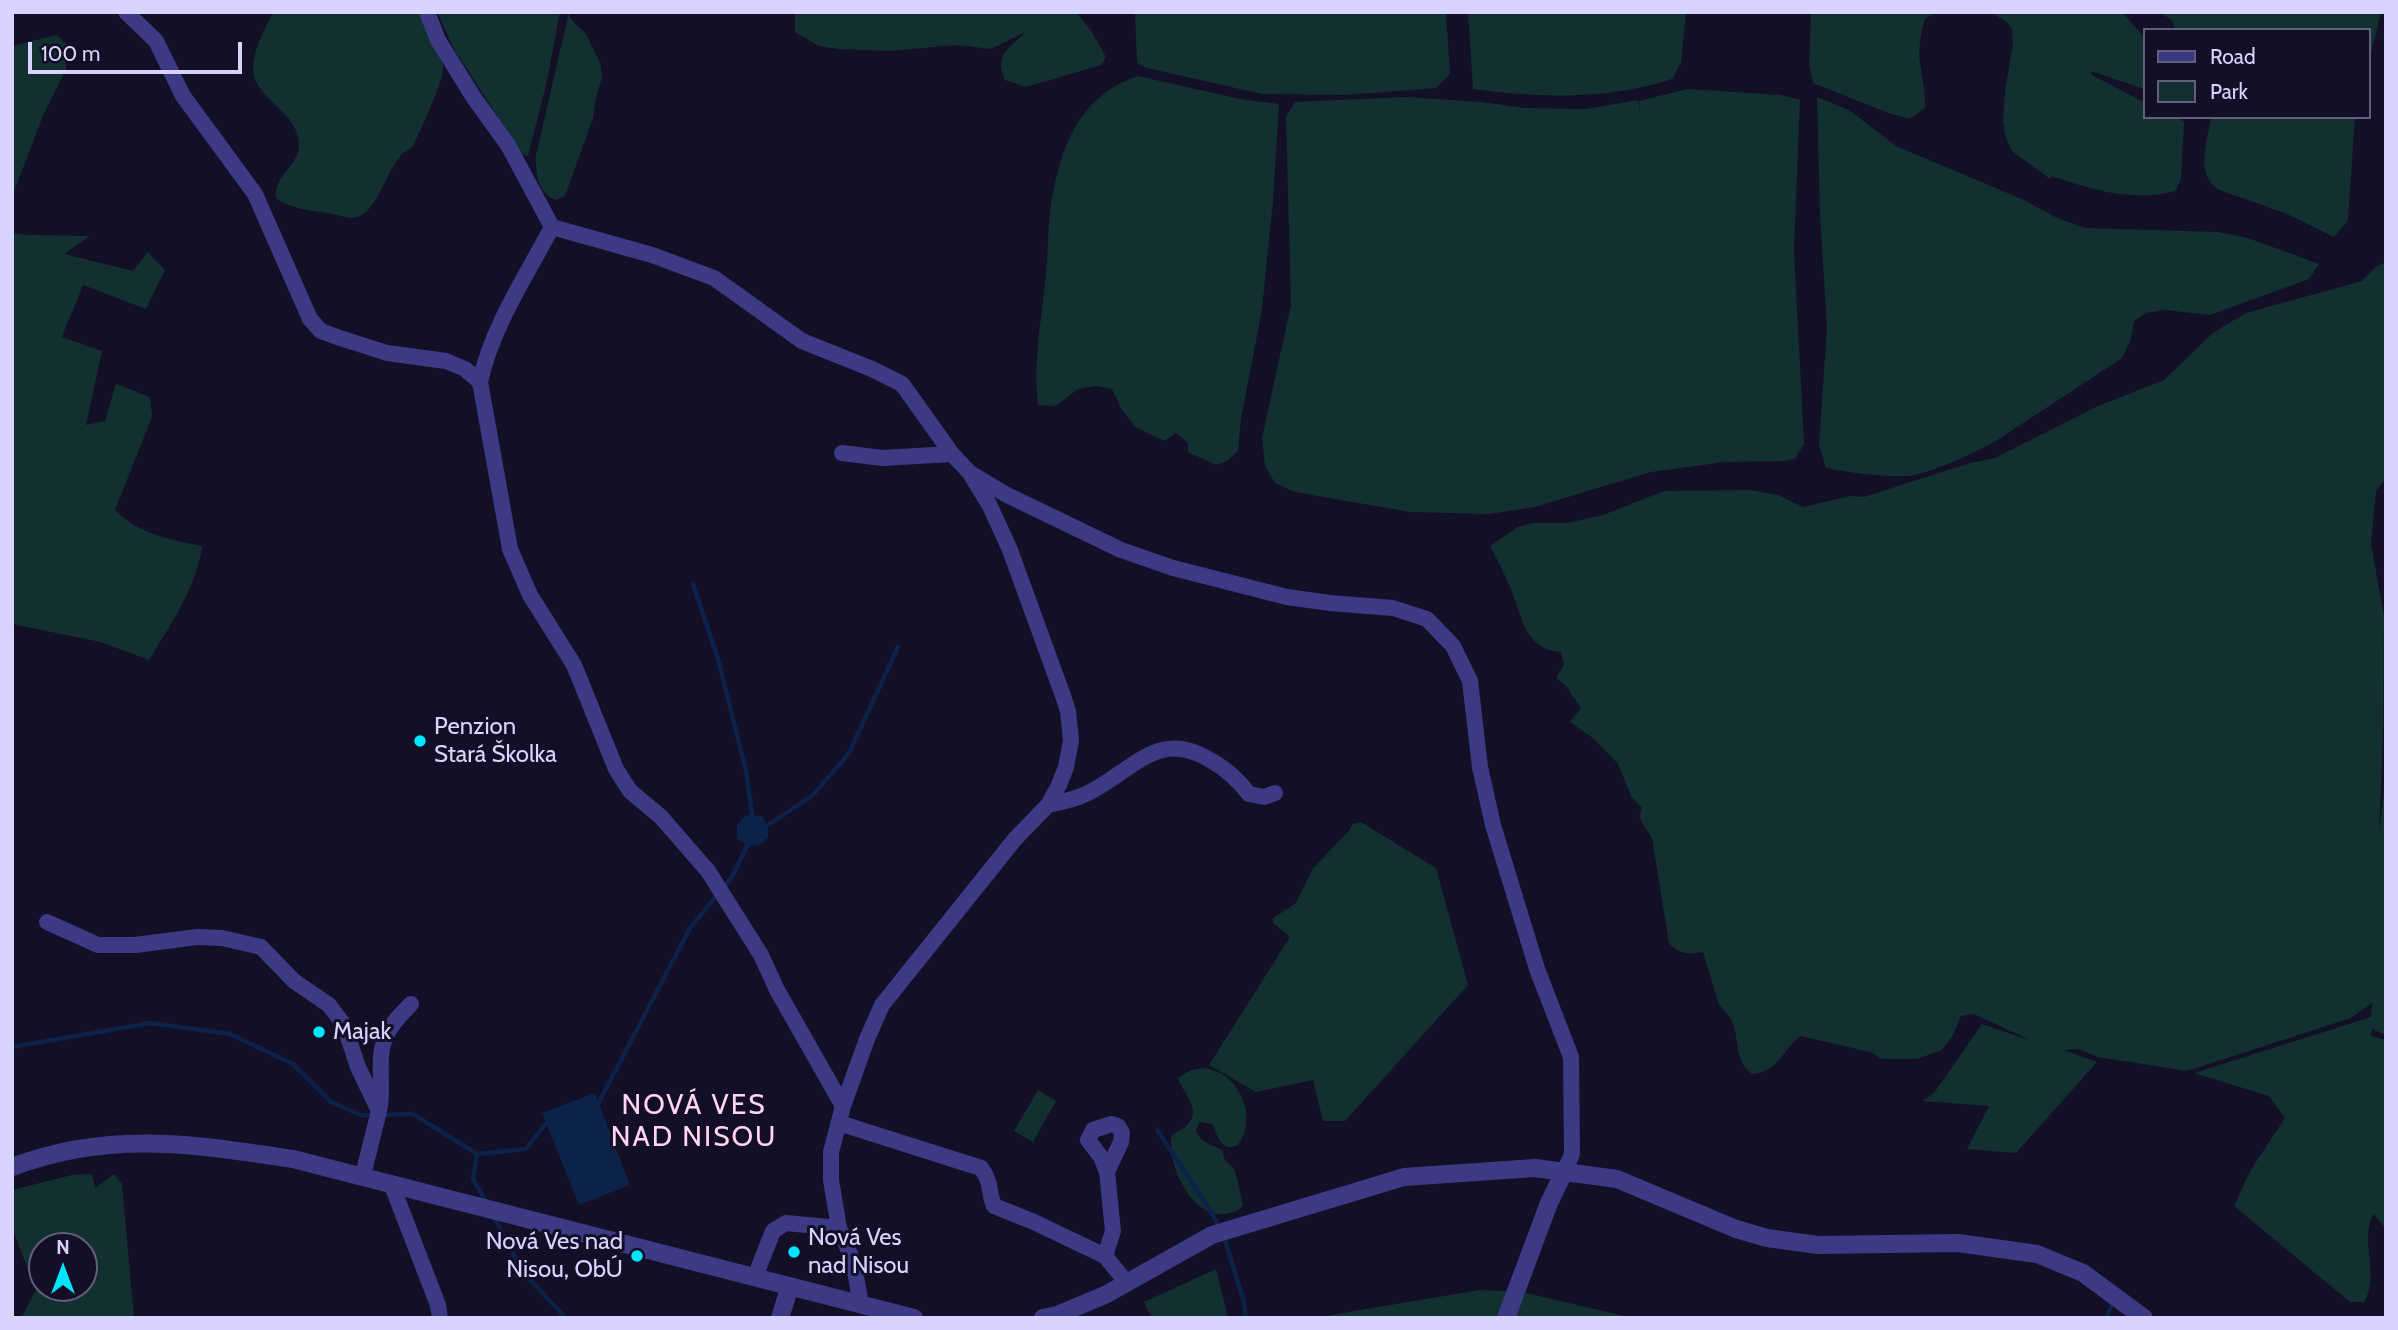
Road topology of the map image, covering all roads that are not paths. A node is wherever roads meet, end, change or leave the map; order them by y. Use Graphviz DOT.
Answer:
graph roads {
  1 [pos="126,12"];
  2 [pos="427,12"];
  3 [pos="552,227"];
  4 [pos="480,382"];
  5 [pos="842,453"];
  6 [pos="952,454"];
  7 [pos="970,473"];
  8 [pos="1005,494"];
  9 [pos="990,506"];
  10 [pos="1275,793"];
  11 [pos="1048,805"];
  12 [pos="47,922"];
  13 [pos="411,1004"];
  14 [pos="843,1106"];
  15 [pos="379,1111"];
  16 [pos="839,1123"];
  17 [pos="12,1167"];
  18 [pos="1565,1170"];
  19 [pos="1107,1172"];
  20 [pos="363,1175"];
  21 [pos="391,1183"];
  22 [pos="839,1228"];
  23 [pos="1105,1256"];
  24 [pos="755,1278"];
  25 [pos="1127,1283"];
  26 [pos="790,1286"];
  27 [pos="861,1304"];
  28 [pos="887,1315"];
  29 [pos="440,1318"];
  30 [pos="780,1318"];
  31 [pos="914,1318"];
  32 [pos="1042,1318"];
  33 [pos="1506,1318"];
  34 [pos="2144,1318"];
  1 -- 4 [label="street"];
  2 -- 3 [label="street"];
  3 -- 4 [label="street"];
  3 -- 6 [label="street"];
  4 -- 14 [label="street"];
  5 -- 6 [label="street"];
  6 -- 7 [label="street"];
  7 -- 8 [label="street"];
  7 -- 9 [label="street"];
  8 -- 9 [label="street"];
  8 -- 18 [label="street"];
  9 -- 11 [label="street"];
  10 -- 11 [label="street"];
  11 -- 14 [label="street"];
  12 -- 15 [label="street"];
  13 -- 15 [label="street"];
  14 -- 16 [label="street"];
  15 -- 20 [label="street"];
  16 -- 22 [label="street"];
  16 -- 23 [label="street"];
  17 -- 20 [label="street"];
  18 -- 25 [label="street"];
  18 -- 33 [label="street"];
  18 -- 34 [label="street"];
  19 -- 23 [label="street"];
  20 -- 21 [label="street"];
  21 -- 24 [label="street"];
  21 -- 29 [label="street"];
  22 -- 24 [label="street"];
  22 -- 27 [label="street"];
  23 -- 25 [label="street"];
  24 -- 26 [label="street"];
  25 -- 32 [label="street"];
  26 -- 27 [label="street"];
  26 -- 30 [label="street"];
  27 -- 28 [label="street"];
  28 -- 31 [label="street"];
}
